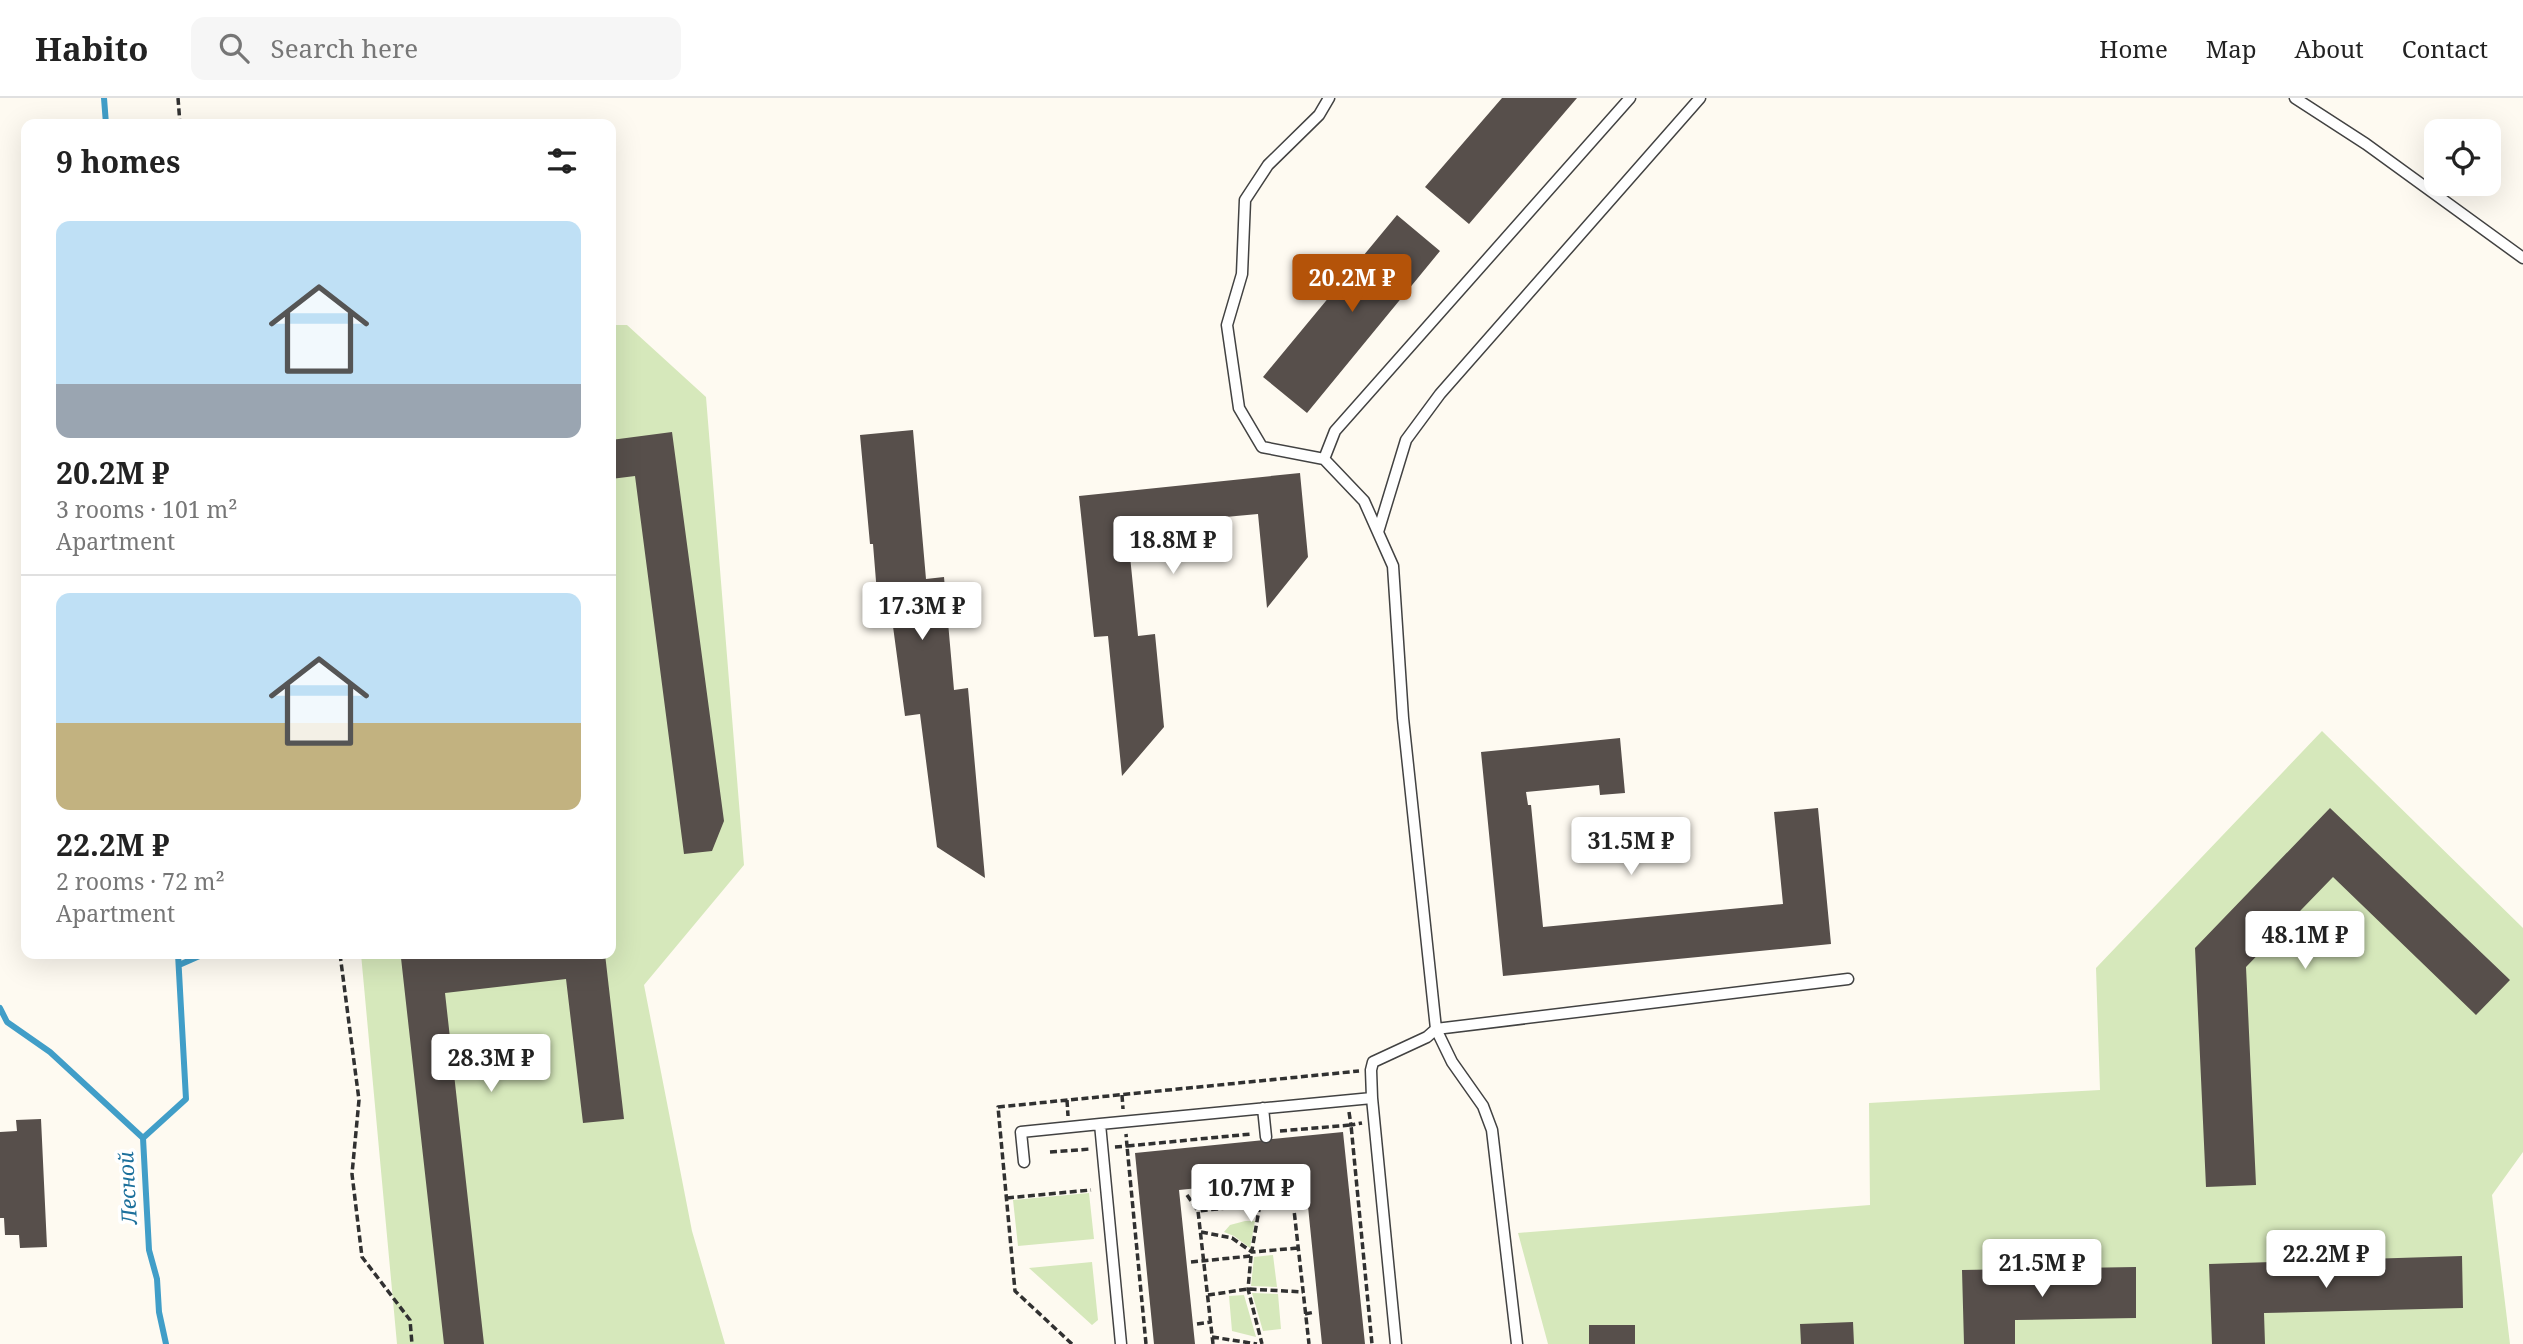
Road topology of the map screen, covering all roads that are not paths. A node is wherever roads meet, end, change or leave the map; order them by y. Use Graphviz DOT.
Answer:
graph roads {
  1 [pos="1329,98"];
  2 [pos="1630,98"];
  3 [pos="1700,98"];
  4 [pos="2295,98"];
  5 [pos="2523,258"];
  6 [pos="1324,459"];
  7 [pos="1378,532"];
  8 [pos="1848,979"];
  9 [pos="1436,1029"];
  10 [pos="1372,1098"];
  11 [pos="1263,1108"];
  12 [pos="1100,1124"];
  13 [pos="1266,1135"];
  14 [pos="1024,1162"];
  15 [pos="1122,1344"];
  16 [pos="1396,1344"];
  17 [pos="1517,1344"];
  1 -- 6 [label="lane"];
  2 -- 6 [label="lane"];
  3 -- 7 [label="lane"];
  4 -- 5 [label="lane"];
  6 -- 7 [label="lane"];
  7 -- 9 [label="lane"];
  8 -- 9 [label="lane"];
  9 -- 10 [label="lane"];
  9 -- 17 [label="lane"];
  10 -- 11 [label="lane"];
  10 -- 16 [label="lane"];
  11 -- 12 [label="lane"];
  11 -- 13 [label="lane"];
  12 -- 14 [label="lane"];
  12 -- 15 [label="lane"];
}
